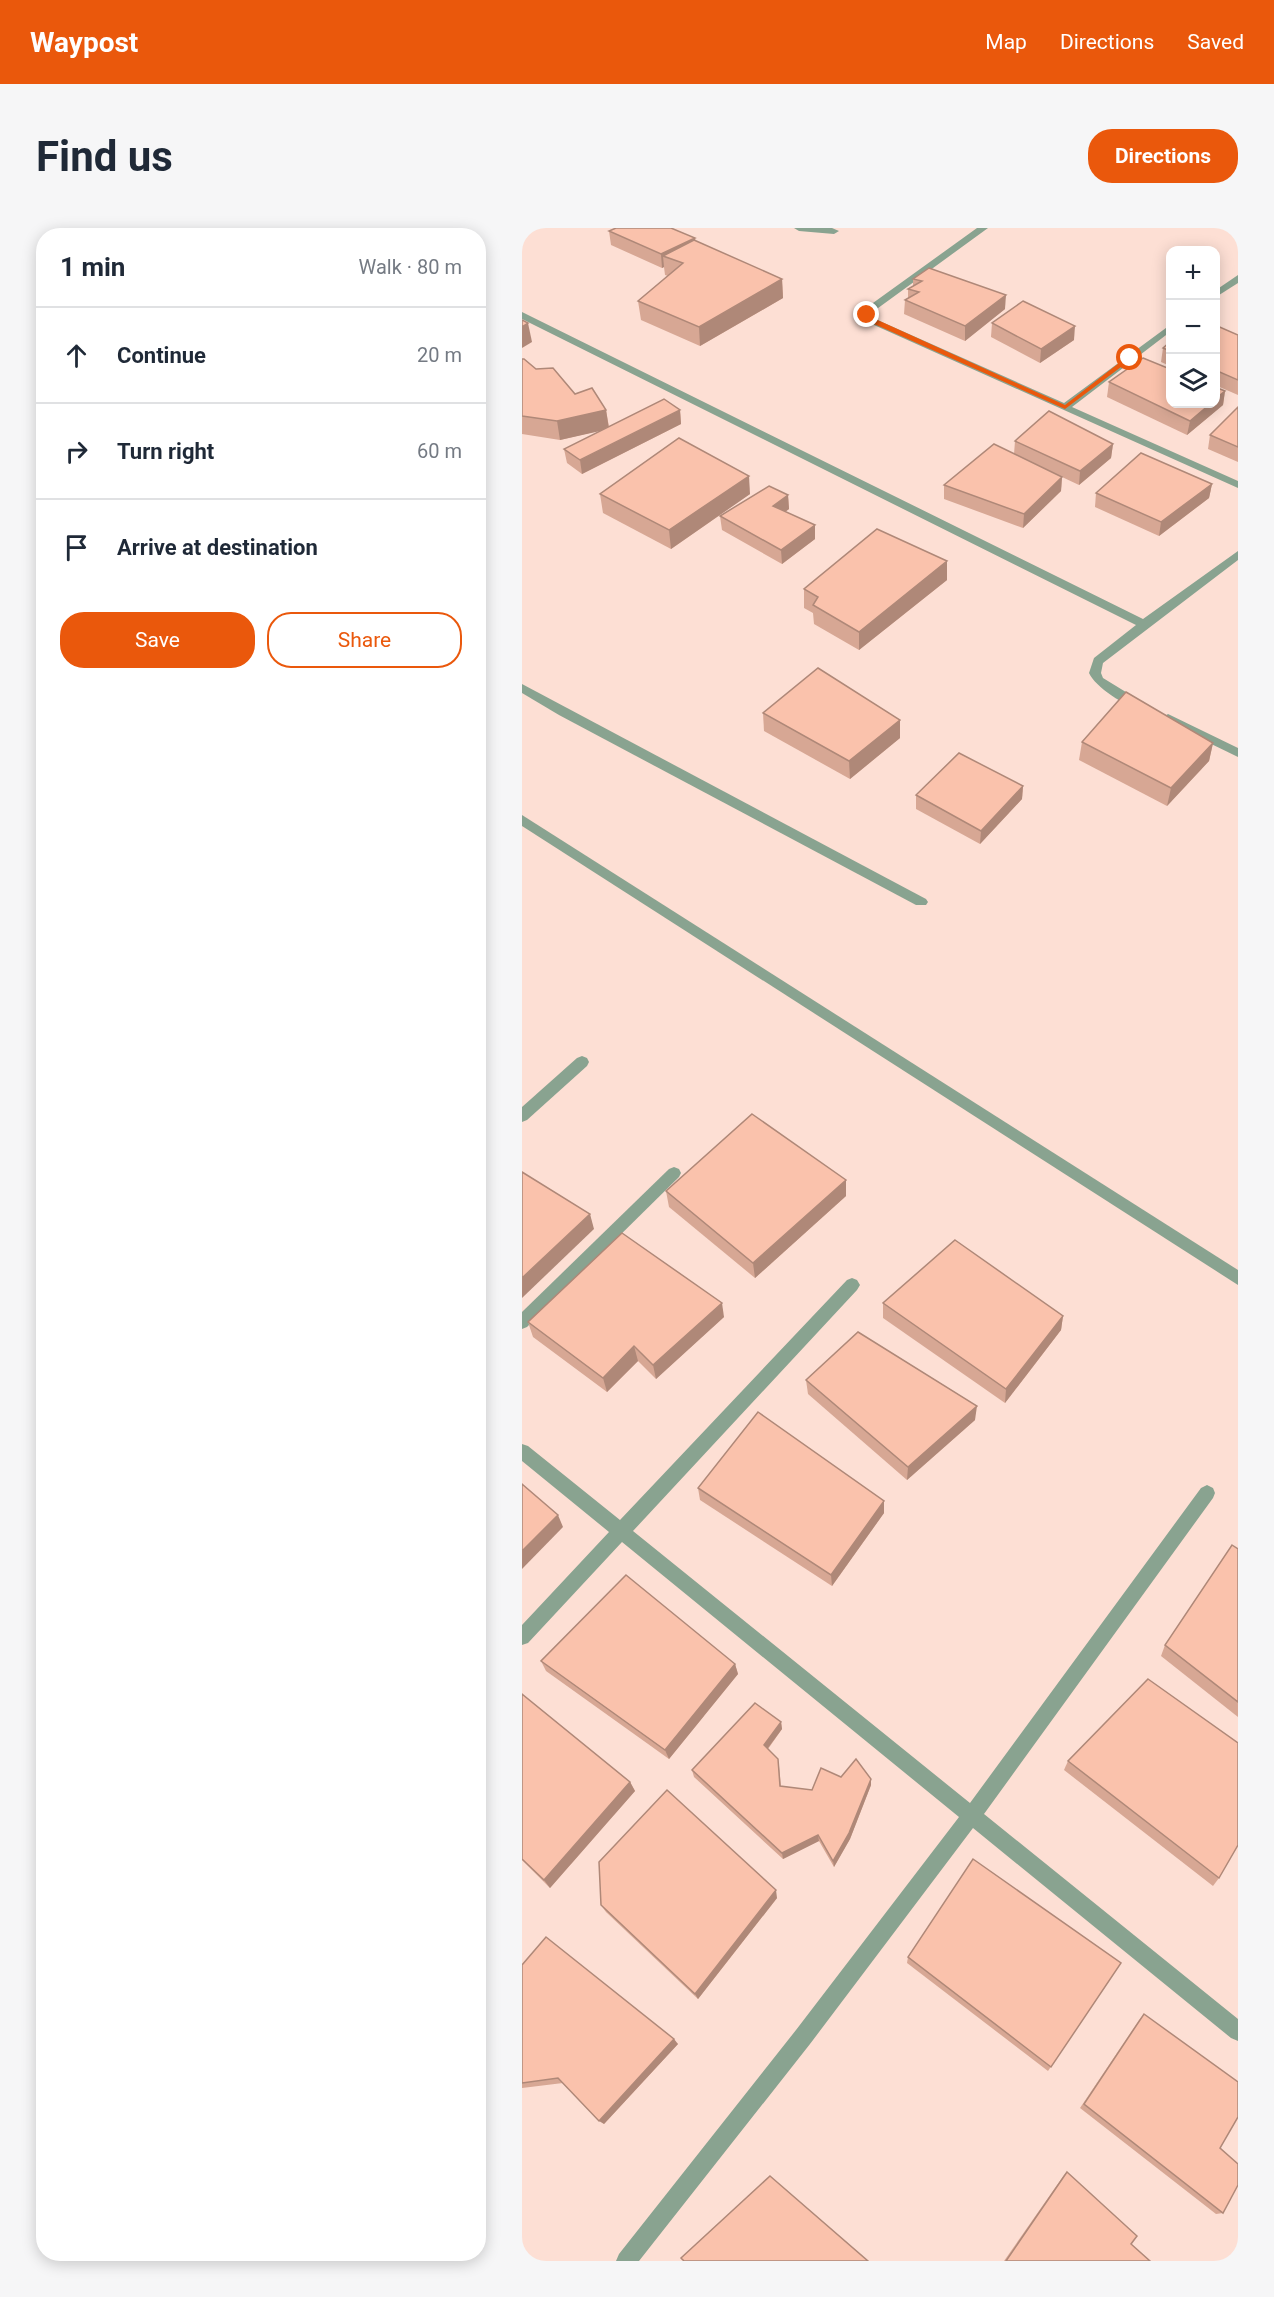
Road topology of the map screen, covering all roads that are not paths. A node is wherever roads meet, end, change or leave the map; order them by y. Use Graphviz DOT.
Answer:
graph roads {
  1 [pos="799,228"];
  2 [pos="983,228"];
  3 [pos="1232,228"];
  4 [pos="834,231"];
  5 [pos="1238,231"];
  6 [pos="1238,278"];
  7 [pos="1220,291"];
  8 [pos="522,315"];
  9 [pos="1166,331"];
  10 [pos="1065,407"];
  11 [pos="1238,485"];
  12 [pos="1238,555"];
  13 [pos="1144,624"];
  14 [pos="522,688"];
  15 [pos="1238,753"];
  16 [pos="522,820"];
  17 [pos="921,902"];
  18 [pos="582,1062"];
  19 [pos="522,1116"];
  20 [pos="674,1173"];
  21 [pos="1238,1278"];
  22 [pos="852,1285"];
  23 [pos="522,1322"];
  24 [pos="522,1450"];
  25 [pos="1207,1493"];
  26 [pos="623,1532"];
  27 [pos="522,1636"];
  28 [pos="972,1815"];
  29 [pos="1238,2031"];
  30 [pos="626,2261"];
  1 -- 4 [label="street"];
  2 -- 10 [label="street"];
  3 -- 5 [label="street"];
  6 -- 7 [label="street"];
  8 -- 13 [label="street"];
  9 -- 10 [label="street"];
  10 -- 11 [label="street"];
  12 -- 13 [label="street"];
  13 -- 15 [label="street"];
  14 -- 17 [label="street"];
  16 -- 21 [label="street"];
  18 -- 19 [label="street"];
  20 -- 23 [label="street"];
  22 -- 26 [label="street"];
  24 -- 26 [label="street"];
  25 -- 28 [label="street"];
  26 -- 27 [label="street"];
  26 -- 28 [label="street"];
  28 -- 29 [label="street"];
  28 -- 30 [label="street"];
}
